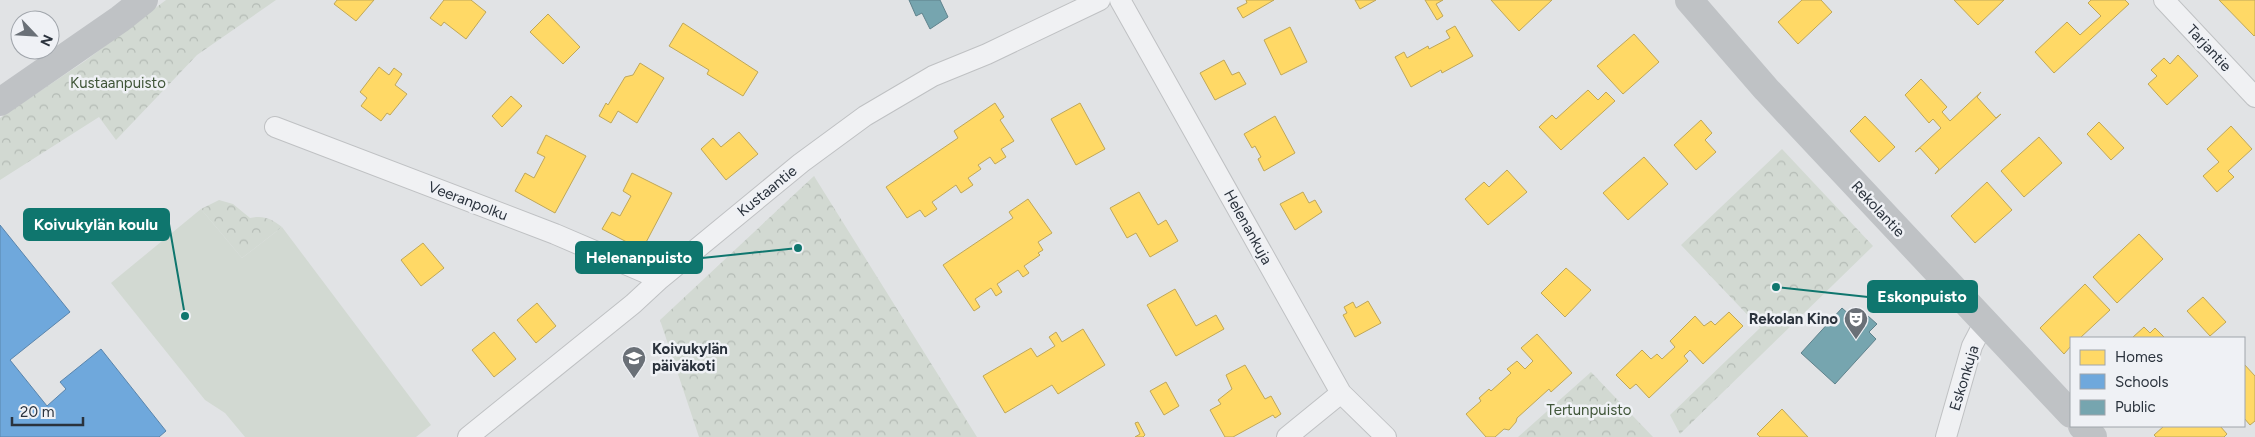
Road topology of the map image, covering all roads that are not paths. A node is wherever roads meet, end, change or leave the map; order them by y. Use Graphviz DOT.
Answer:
graph roads {
  1 [pos="144,0"];
  2 [pos="1100,0"];
  3 [pos="1120,0"];
  4 [pos="1689,0"];
  5 [pos="2164,0"];
  6 [pos="2255,97"];
  7 [pos="0,102"];
  8 [pos="275,127"];
  9 [pos="660,279"];
  10 [pos="1985,321"];
  11 [pos="1341,393"];
  12 [pos="2070,413"];
  13 [pos="2083,427"];
  14 [pos="468,437"];
  15 [pos="1287,437"];
  16 [pos="1386,437"];
  17 [pos="1946,437"];
  18 [pos="2093,437"];
  1 -- 7 [label="main road"];
  2 -- 9 [label="street, Kustaantie"];
  3 -- 11 [label="street, Helenankuja"];
  4 -- 10 [label="main road, Rekolantie"];
  5 -- 6 [label="street, Tarjantie"];
  8 -- 9 [label="street, Veeranpolku"];
  9 -- 14 [label="street, Kustaantie"];
  10 -- 12 [label="main road, Rekolantie"];
  10 -- 17 [label="street, Eskonkuja"];
  11 -- 15 [label="street"];
  11 -- 16 [label="street, Helenankuja"];
  13 -- 18 [label="main road"];
}
